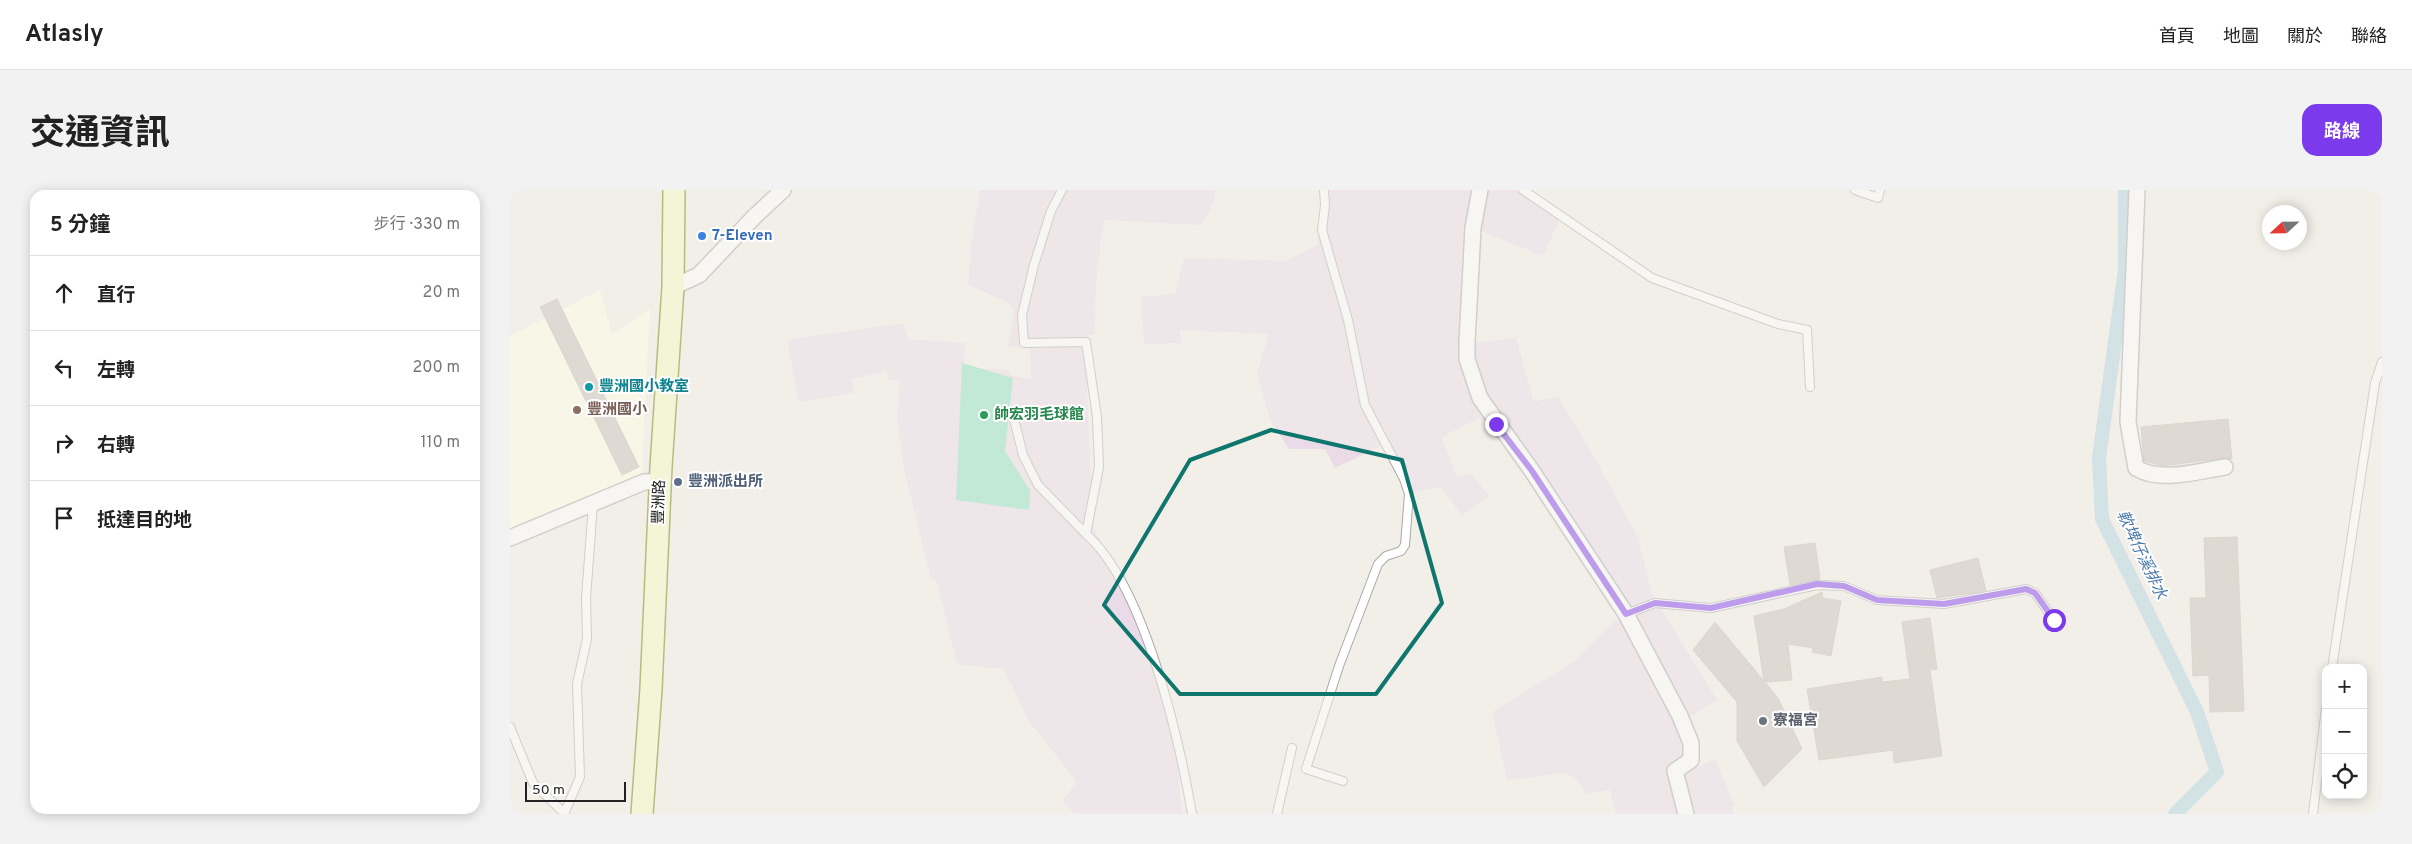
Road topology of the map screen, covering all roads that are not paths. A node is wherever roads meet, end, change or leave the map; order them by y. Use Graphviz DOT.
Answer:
graph roads {
  1 [pos="674,190"];
  2 [pos="783,190"];
  3 [pos="1062,190"];
  4 [pos="1324,190"];
  5 [pos="1480,190"];
  6 [pos="1523,190"];
  7 [pos="1855,190"];
  8 [pos="1880,190"];
  9 [pos="2137,190"];
  10 [pos="673,287"];
  11 [pos="2382,362"];
  12 [pos="1810,387"];
  13 [pos="1013,415"];
  14 [pos="2225,467"];
  15 [pos="662,481"];
  16 [pos="593,504"];
  17 [pos="1086,534"];
  18 [pos="510,538"];
  19 [pos="1626,614"];
  20 [pos="2054,620"];
  21 [pos="2333,664"];
  22 [pos="2326,709"];
  23 [pos="510,727"];
  24 [pos="1292,748"];
  25 [pos="1344,781"];
  26 [pos="564,813"];
  27 [pos="642,814"];
  28 [pos="1192,814"];
  29 [pos="1277,814"];
  30 [pos="1686,814"];
  31 [pos="2313,814"];
  1 -- 10 [label="street, 豐洲路"];
  2 -- 10 [label="street"];
  3 -- 17 [label="lane"];
  4 -- 25 [label="lane"];
  5 -- 19 [label="street"];
  6 -- 12 [label="lane"];
  7 -- 8 [label="lane"];
  9 -- 14 [label="street"];
  10 -- 15 [label="street, 豐洲路"];
  11 -- 21 [label="lane"];
  13 -- 17 [label="lane"];
  15 -- 16 [label="street"];
  15 -- 27 [label="street, 豐洲路"];
  16 -- 18 [label="street"];
  16 -- 26 [label="lane"];
  17 -- 28 [label="lane"];
  19 -- 20 [label="lane"];
  19 -- 30 [label="street"];
  22 -- 31 [label="lane"];
  23 -- 26 [label="lane"];
  24 -- 29 [label="lane"];
}
